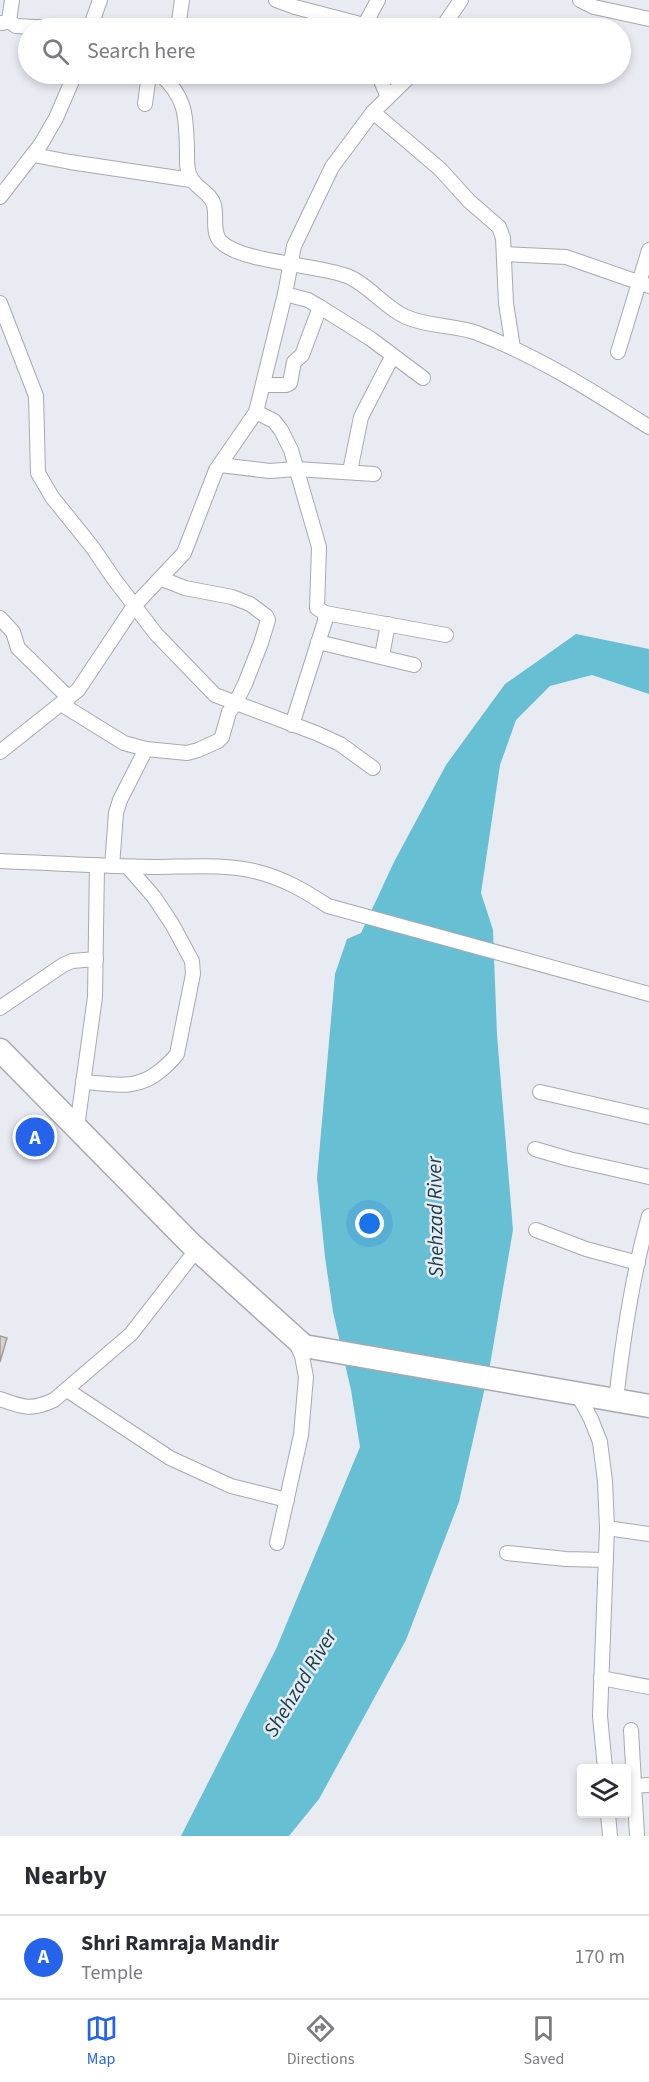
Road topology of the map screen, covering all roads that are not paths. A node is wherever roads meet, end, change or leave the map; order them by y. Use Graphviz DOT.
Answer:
graph roads {
  1 [pos="12,0"];
  2 [pos="100,0"];
  3 [pos="182,0"];
  4 [pos="276,0"];
  5 [pos="378,0"];
  6 [pos="461,0"];
  7 [pos="580,0"];
  8 [pos="94,18"];
  9 [pos="179,18"];
  10 [pos="335,18"];
  11 [pos="368,18"];
  12 [pos="449,18"];
  13 [pos="649,19"];
  14 [pos="4,22"];
  15 [pos="18,27"];
  16 [pos="71,84"];
  17 [pos="148,84"];
  18 [pos="169,84"];
  19 [pos="382,84"];
  20 [pos="402,84"];
  21 [pos="388,97"];
  22 [pos="145,104"];
  23 [pos="373,112"];
  24 [pos="34,155"];
  25 [pos="192,180"];
  26 [pos="0,197"];
  27 [pos="649,250"];
  28 [pos="504,254"];
  29 [pos="291,264"];
  30 [pos="644,284"];
  31 [pos="285,294"];
  32 [pos="0,303"];
  33 [pos="320,307"];
  34 [pos="513,348"];
  35 [pos="618,352"];
  36 [pos="392,357"];
  37 [pos="423,378"];
  38 [pos="264,385"];
  39 [pos="256,412"];
  40 [pos="649,427"];
  41 [pos="220,465"];
  42 [pos="296,469"];
  43 [pos="350,471"];
  44 [pos="374,474"];
  45 [pos="162,579"];
  46 [pos="134,606"];
  47 [pos="325,613"];
  48 [pos="0,618"];
  49 [pos="388,624"];
  50 [pos="446,635"];
  51 [pos="318,642"];
  52 [pos="382,656"];
  53 [pos="414,665"];
  54 [pos="65,701"];
  55 [pos="235,704"];
  56 [pos="292,725"];
  57 [pos="146,749"];
  58 [pos="1,753"];
  59 [pos="373,768"];
  60 [pos="0,861"];
  61 [pos="97,865"];
  62 [pos="112,866"];
  63 [pos="128,867"];
  64 [pos="96,959"];
  65 [pos="649,994"];
  66 [pos="0,1008"];
  67 [pos="0,1050"];
  68 [pos="83,1082"];
  69 [pos="540,1092"];
  70 [pos="649,1117"];
  71 [pos="77,1127"];
  72 [pos="535,1149"];
  73 [pos="649,1177"];
  74 [pos="649,1216"];
  75 [pos="536,1230"];
  76 [pos="197,1249"];
  77 [pos="638,1263"];
  78 [pos="299,1341"];
  79 [pos="67,1390"];
  80 [pos="578,1395"];
  81 [pos="0,1400"];
  82 [pos="616,1400"];
  83 [pos="649,1407"];
  84 [pos="287,1500"];
  85 [pos="607,1528"];
  86 [pos="649,1534"];
  87 [pos="277,1544"];
  88 [pos="507,1553"];
  89 [pos="606,1560"];
  90 [pos="601,1678"];
  91 [pos="649,1687"];
  92 [pos="631,1730"];
  93 [pos="605,1764"];
  94 [pos="630,1764"];
  95 [pos="631,1785"];
  96 [pos="649,1785"];
  97 [pos="631,1792"];
  98 [pos="608,1818"];
  99 [pos="610,1836"];
  100 [pos="637,1836"];
  1 -- 14 [label="street"];
  2 -- 8 [label="street"];
  3 -- 9 [label="street"];
  4 -- 10 [label="street"];
  5 -- 11 [label="street"];
  6 -- 12 [label="street"];
  7 -- 13 [label="street"];
  14 -- 15 [label="street"];
  16 -- 24 [label="street"];
  17 -- 22 [label="street"];
  18 -- 25 [label="street"];
  19 -- 21 [label="street"];
  20 -- 21 [label="street"];
  21 -- 23 [label="street"];
  23 -- 28 [label="street"];
  23 -- 29 [label="street"];
  24 -- 25 [label="street"];
  24 -- 26 [label="street"];
  25 -- 29 [label="street"];
  27 -- 30 [label="street"];
  28 -- 30 [label="street"];
  28 -- 34 [label="street"];
  29 -- 31 [label="street"];
  29 -- 34 [label="street"];
  30 -- 35 [label="street"];
  31 -- 33 [label="street"];
  31 -- 38 [label="street"];
  32 -- 46 [label="street"];
  33 -- 36 [label="street"];
  33 -- 38 [label="street"];
  34 -- 40 [label="street"];
  36 -- 37 [label="street"];
  36 -- 43 [label="street"];
  38 -- 39 [label="street"];
  39 -- 41 [label="street"];
  39 -- 42 [label="street"];
  41 -- 42 [label="street"];
  41 -- 45 [label="street"];
  42 -- 43 [label="street"];
  42 -- 47 [label="street"];
  43 -- 44 [label="street"];
  45 -- 46 [label="street"];
  45 -- 55 [label="street"];
  46 -- 54 [label="street"];
  46 -- 55 [label="street"];
  47 -- 49 [label="street"];
  47 -- 51 [label="street"];
  48 -- 54 [label="street"];
  49 -- 50 [label="street"];
  49 -- 52 [label="street"];
  51 -- 52 [label="street"];
  51 -- 56 [label="street"];
  52 -- 53 [label="street"];
  54 -- 57 [label="street"];
  54 -- 58 [label="street"];
  55 -- 56 [label="street"];
  55 -- 57 [label="street"];
  56 -- 59 [label="street"];
  57 -- 62 [label="street"];
  60 -- 61 [label="street"];
  61 -- 62 [label="street"];
  61 -- 64 [label="street"];
  62 -- 63 [label="street"];
  63 -- 65 [label="street"];
  63 -- 68 [label="street"];
  64 -- 66 [label="street"];
  64 -- 68 [label="street"];
  67 -- 71 [label="main road"];
  68 -- 71 [label="street"];
  69 -- 70 [label="street"];
  71 -- 76 [label="main road"];
  72 -- 73 [label="street"];
  74 -- 77 [label="street"];
  75 -- 77 [label="street"];
  76 -- 78 [label="main road"];
  76 -- 79 [label="street"];
  77 -- 82 [label="street"];
  78 -- 80 [label="main road"];
  78 -- 84 [label="street"];
  79 -- 81 [label="street"];
  79 -- 84 [label="street"];
  80 -- 82 [label="main road"];
  80 -- 85 [label="street"];
  82 -- 83 [label="main road"];
  84 -- 87 [label="street"];
  85 -- 86 [label="street"];
  85 -- 89 [label="street"];
  88 -- 89 [label="street"];
  89 -- 90 [label="street"];
  90 -- 91 [label="street"];
  90 -- 93 [label="street"];
  92 -- 94 [label="street"];
  95 -- 96 [label="street"];
  97 -- 100 [label="street"];
  98 -- 99 [label="street"];
}
